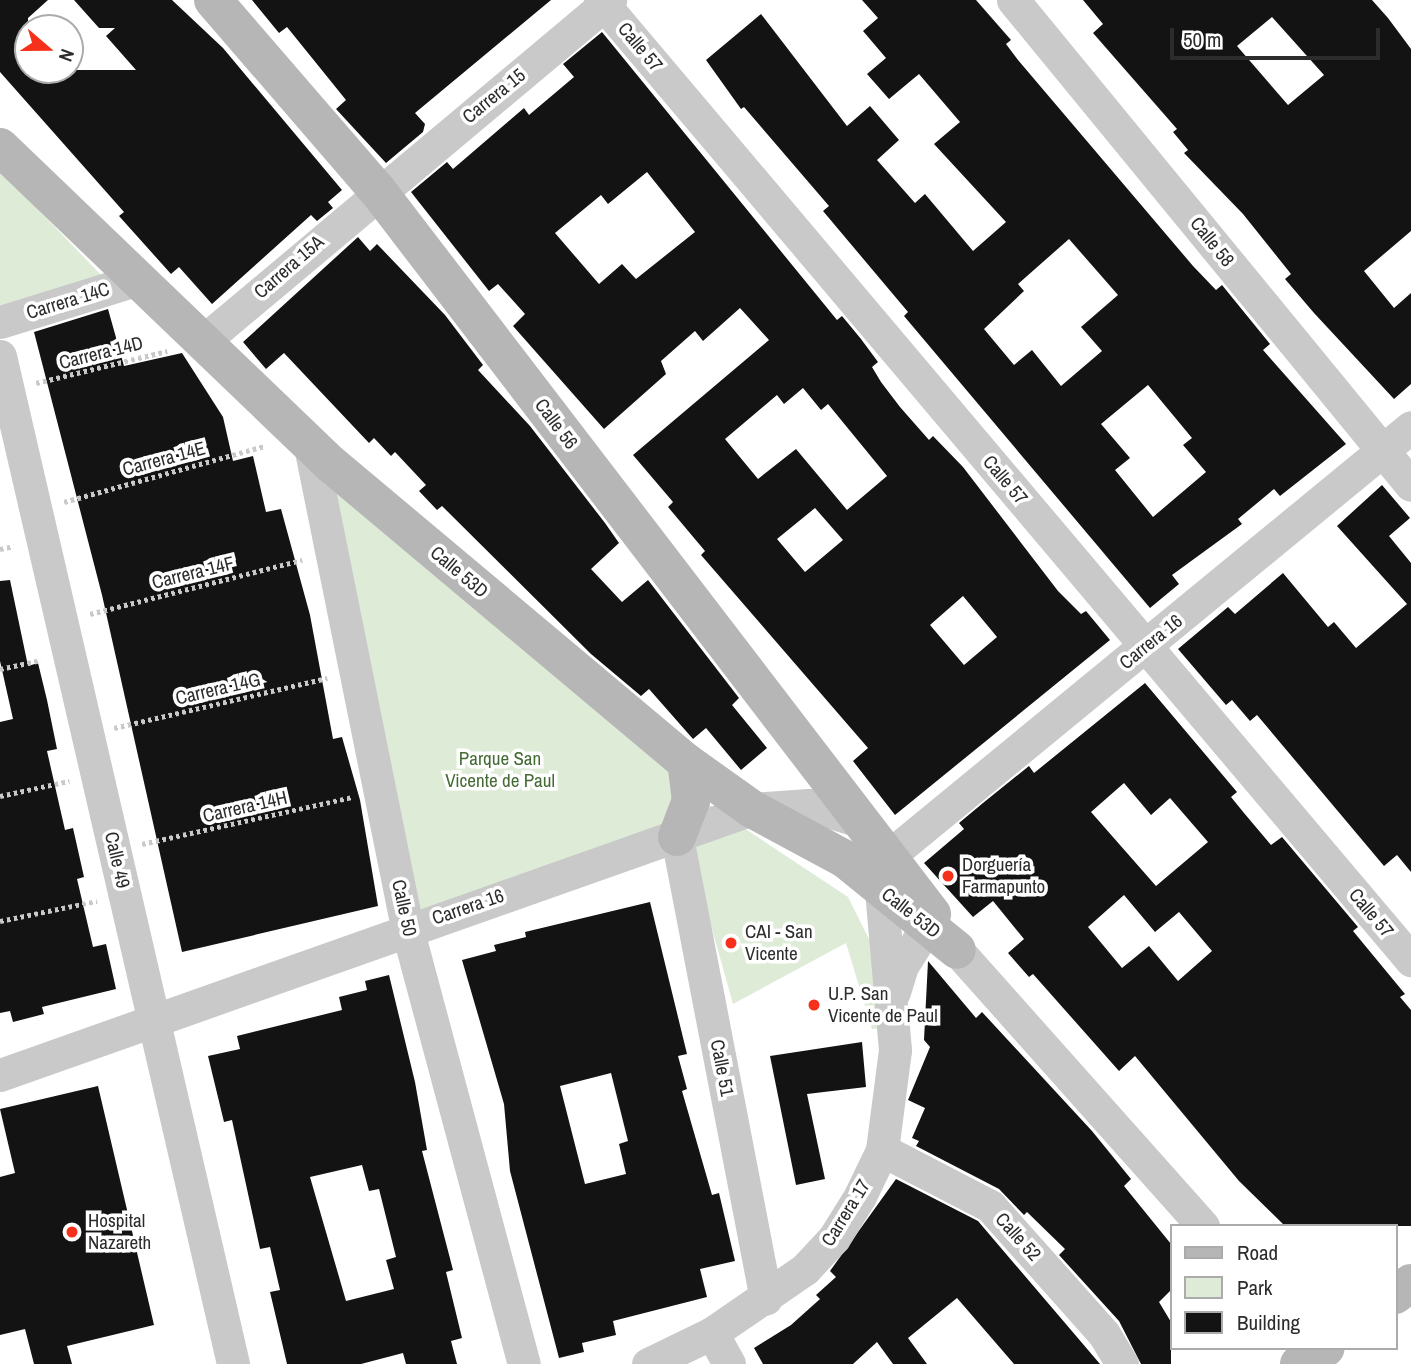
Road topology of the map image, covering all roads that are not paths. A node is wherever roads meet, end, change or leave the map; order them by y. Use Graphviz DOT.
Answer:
graph roads {
  1 [pos="214,0"];
  2 [pos="1013,0"];
  3 [pos="605,2"];
  4 [pos="0,147"];
  5 [pos="378,191"];
  6 [pos="136,280"];
  7 [pos="0,322"];
  8 [pos="201,343"];
  9 [pos="0,356"];
  10 [pos="1411,427"];
  11 [pos="305,441"];
  12 [pos="1383,451"];
  13 [pos="1411,485"];
  14 [pos="1146,647"];
  15 [pos="686,762"];
  16 [pos="752,809"];
  17 [pos="862,822"];
  18 [pos="677,837"];
  19 [pos="886,873"];
  20 [pos="928,926"];
  21 [pos="407,928"];
  22 [pos="957,950"];
  23 [pos="1411,960"];
  24 [pos="891,1012"];
  25 [pos="154,1021"];
  26 [pos="0,1075"];
  27 [pos="881,1150"];
  28 [pos="1201,1224"];
  29 [pos="766,1298"];
  30 [pos="712,1333"];
  31 [pos="233,1364"];
  32 [pos="524,1364"];
  33 [pos="648,1364"];
  34 [pos="729,1364"];
  35 [pos="1122,1364"];
  1 -- 5 [label="street, Calle 56"];
  2 -- 12 [label="street, Calle 58"];
  3 -- 5 [label="street, Carrera 15"];
  3 -- 14 [label="street, Calle 57"];
  4 -- 6 [label="street, Calle 53D"];
  5 -- 8 [label="street, Carrera 15A"];
  5 -- 17 [label="street, Calle 56"];
  6 -- 7 [label="street, Carrera 14C"];
  6 -- 8 [label="street, Calle 53D"];
  8 -- 11 [label="street, Calle 53D"];
  9 -- 25 [label="street, Calle 49"];
  10 -- 12 [label="street, Carrera 16"];
  11 -- 15 [label="street, Calle 53D"];
  11 -- 21 [label="street, Calle 50"];
  12 -- 13 [label="street, Calle 58"];
  12 -- 14 [label="street, Carrera 16"];
  14 -- 19 [label="street, Carrera 16"];
  14 -- 23 [label="street, Calle 57"];
  15 -- 16 [label="street, Calle 53D"];
  15 -- 18 [label="street"];
  16 -- 17 [label="street, Carrera 16"];
  16 -- 18 [label="street, Carrera 16"];
  16 -- 19 [label="street, Calle 53D"];
  17 -- 19 [label="street, Calle 56"];
  18 -- 21 [label="street, Carrera 16"];
  18 -- 29 [label="street, Calle 51"];
  19 -- 20 [label="street, Calle 53D"];
  19 -- 22 [label="street, Calle 53D"];
  19 -- 24 [label="street, Carrera 17"];
  20 -- 22 [label="street, Calle 53D"];
  20 -- 24 [label="street, Carrera 17"];
  21 -- 25 [label="street, Carrera 16"];
  21 -- 32 [label="street, Calle 50"];
  22 -- 28 [label="street, Calle 53D"];
  24 -- 27 [label="street, Carrera 17"];
  25 -- 26 [label="street, Carrera 16"];
  25 -- 31 [label="street, Calle 49"];
  27 -- 29 [label="street, Carrera 17"];
  27 -- 35 [label="street, Calle 52"];
  29 -- 30 [label="street, Carrera 17"];
  30 -- 33 [label="street, Carrera 17"];
  30 -- 34 [label="street"];
}
